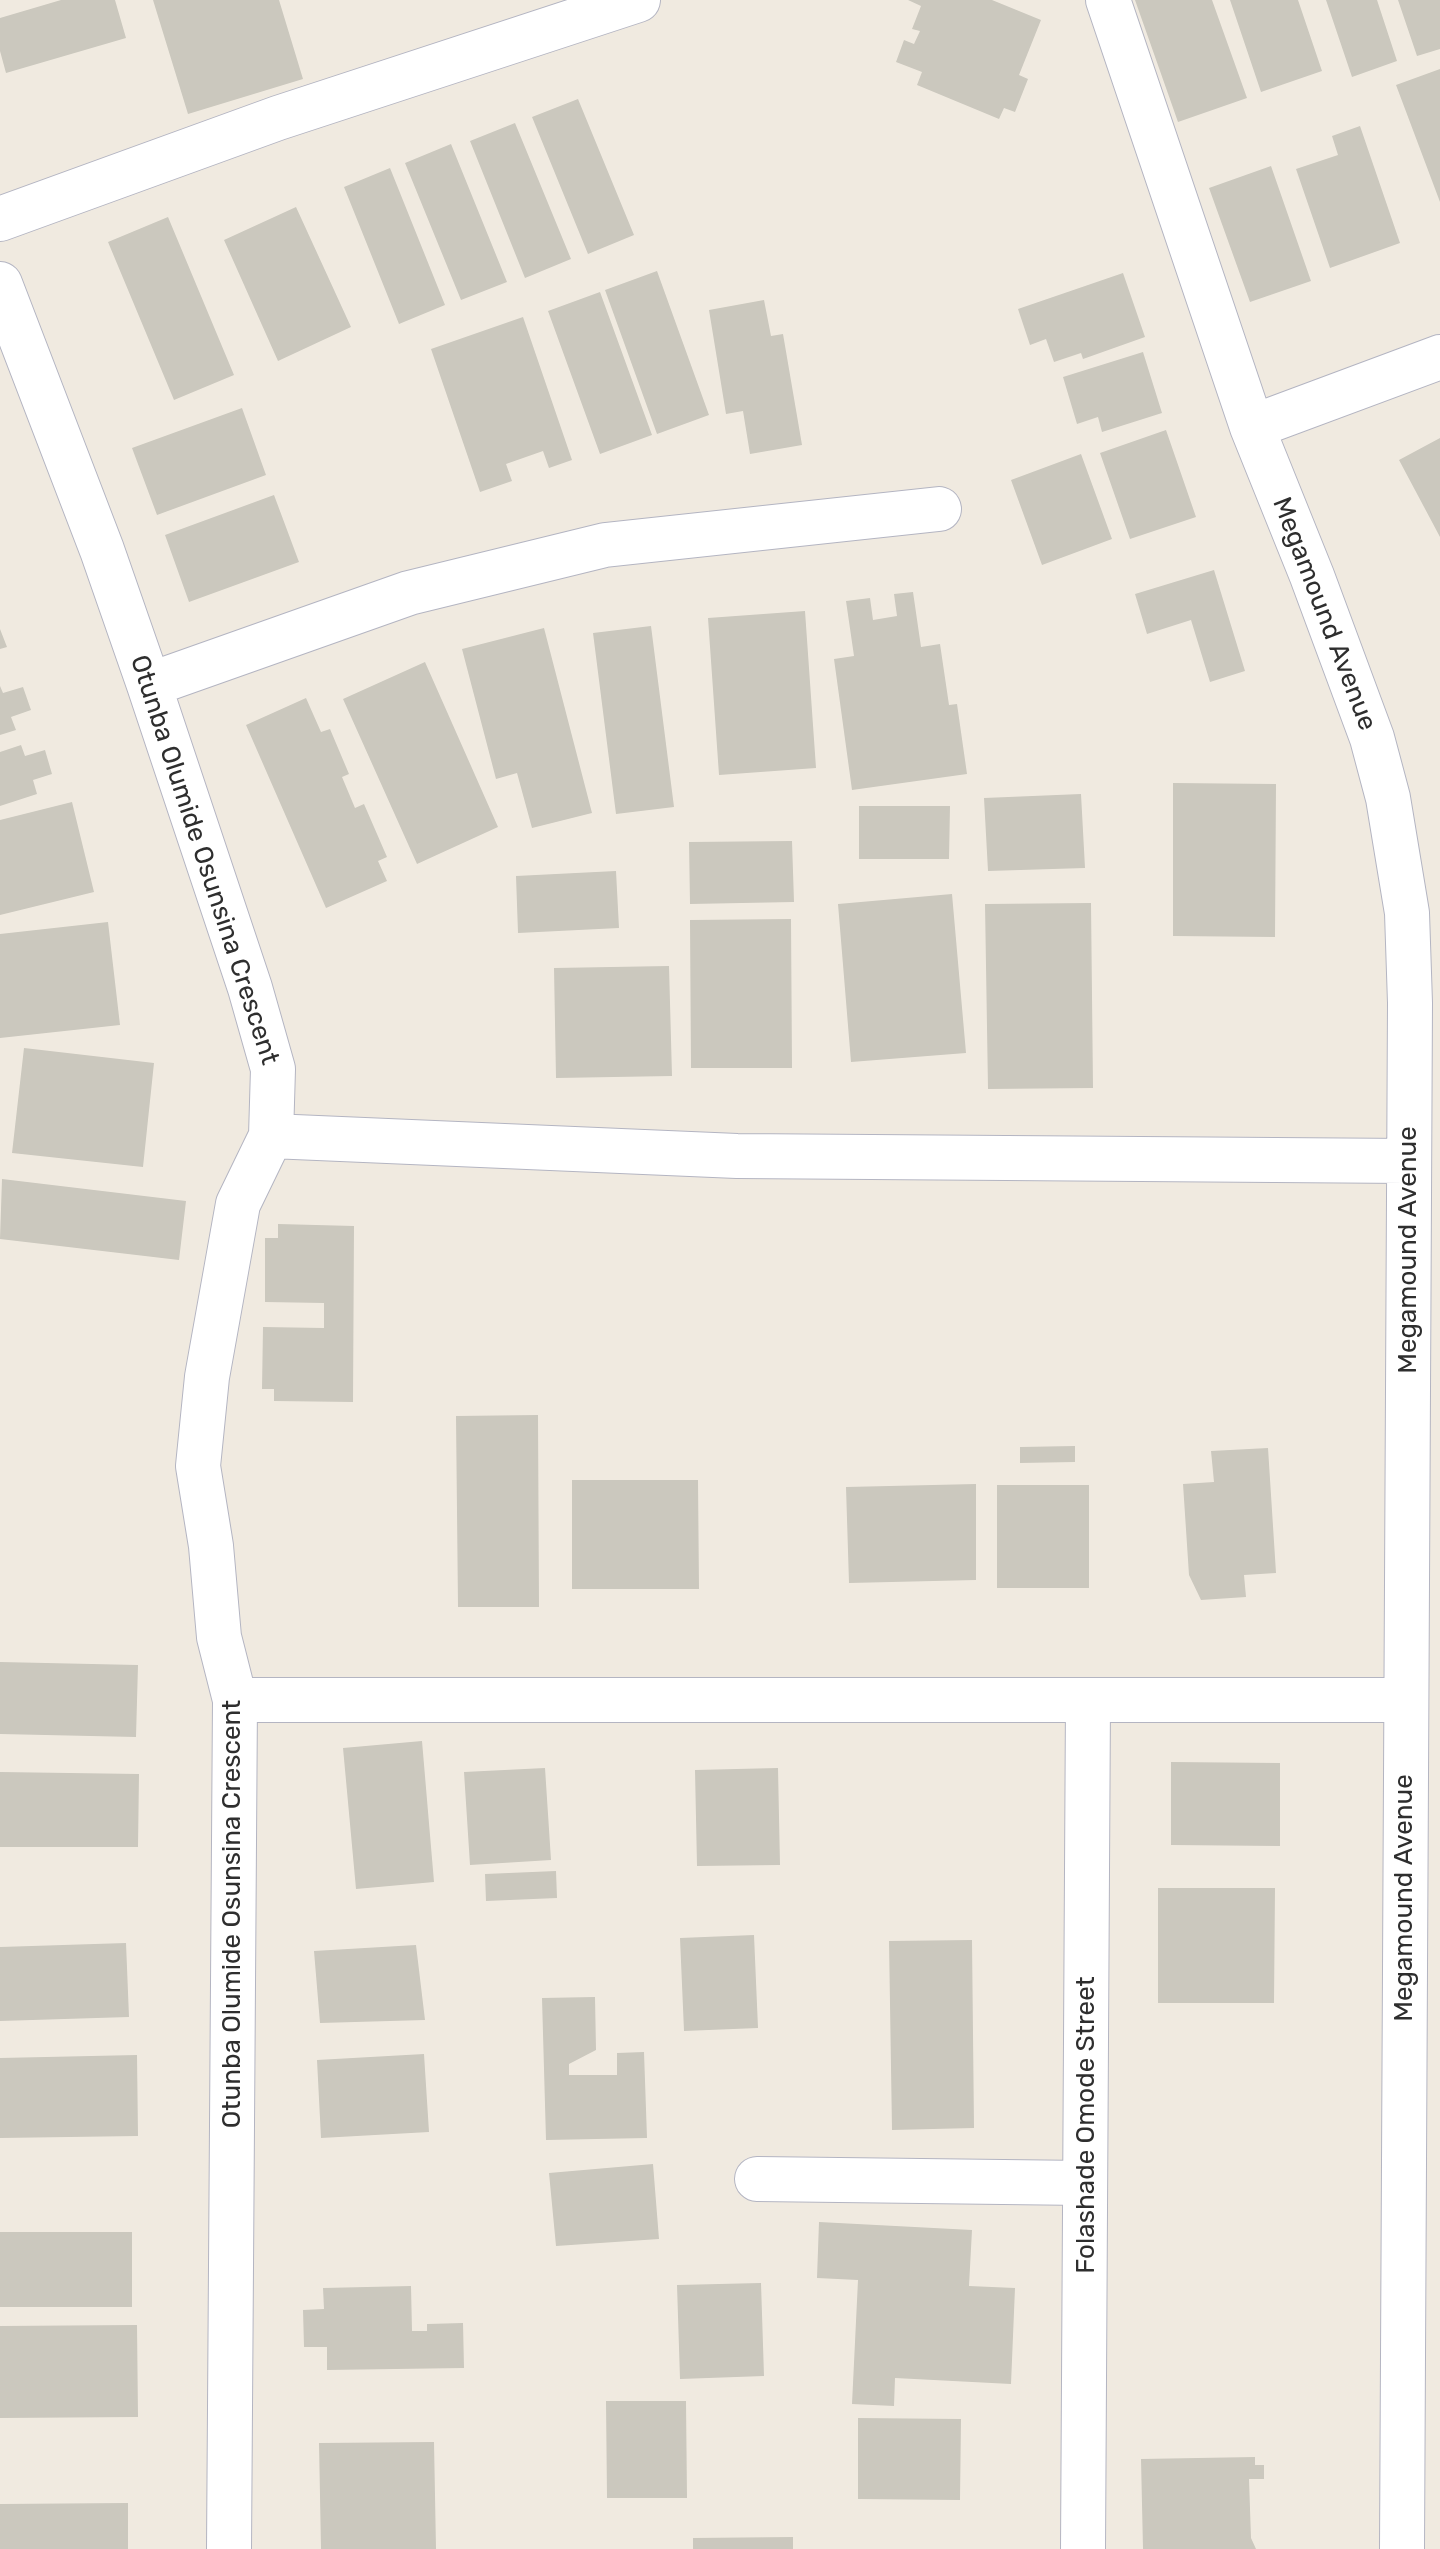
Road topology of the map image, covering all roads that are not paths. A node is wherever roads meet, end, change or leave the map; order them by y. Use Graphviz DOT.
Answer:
graph roads {
  1 [pos="638,0"];
  2 [pos="1108,0"];
  3 [pos="0,219"];
  4 [pos="0,284"];
  5 [pos="1440,357"];
  6 [pos="1252,427"];
  7 [pos="939,509"];
  8 [pos="149,685"];
  9 [pos="271,1136"];
  10 [pos="1409,1161"];
  11 [pos="235,1700"];
  12 [pos="1405,1700"];
  13 [pos="1088,1701"];
  14 [pos="757,2179"];
  15 [pos="1085,2183"];
  16 [pos="1415,2524"];
  17 [pos="229,2549"];
  18 [pos="1083,2549"];
  1 -- 3 [label="street"];
  2 -- 6 [label="street, Megamound Avenue"];
  4 -- 8 [label="street, Otunba Olumide Osunsina Crescent"];
  5 -- 6 [label="street"];
  6 -- 10 [label="street, Megamound Avenue"];
  7 -- 8 [label="street"];
  8 -- 9 [label="street, Otunba Olumide Osunsina Crescent"];
  9 -- 10 [label="street"];
  9 -- 11 [label="street, Otunba Olumide Osunsina Crescent"];
  10 -- 12 [label="street, Megamound Avenue"];
  11 -- 13 [label="street"];
  11 -- 17 [label="street, Otunba Olumide Osunsina Crescent"];
  12 -- 13 [label="street"];
  12 -- 16 [label="street, Megamound Avenue"];
  13 -- 15 [label="street, Folashade Omode Street"];
  14 -- 15 [label="street"];
  15 -- 18 [label="street, Folashade Omode Street"];
}
